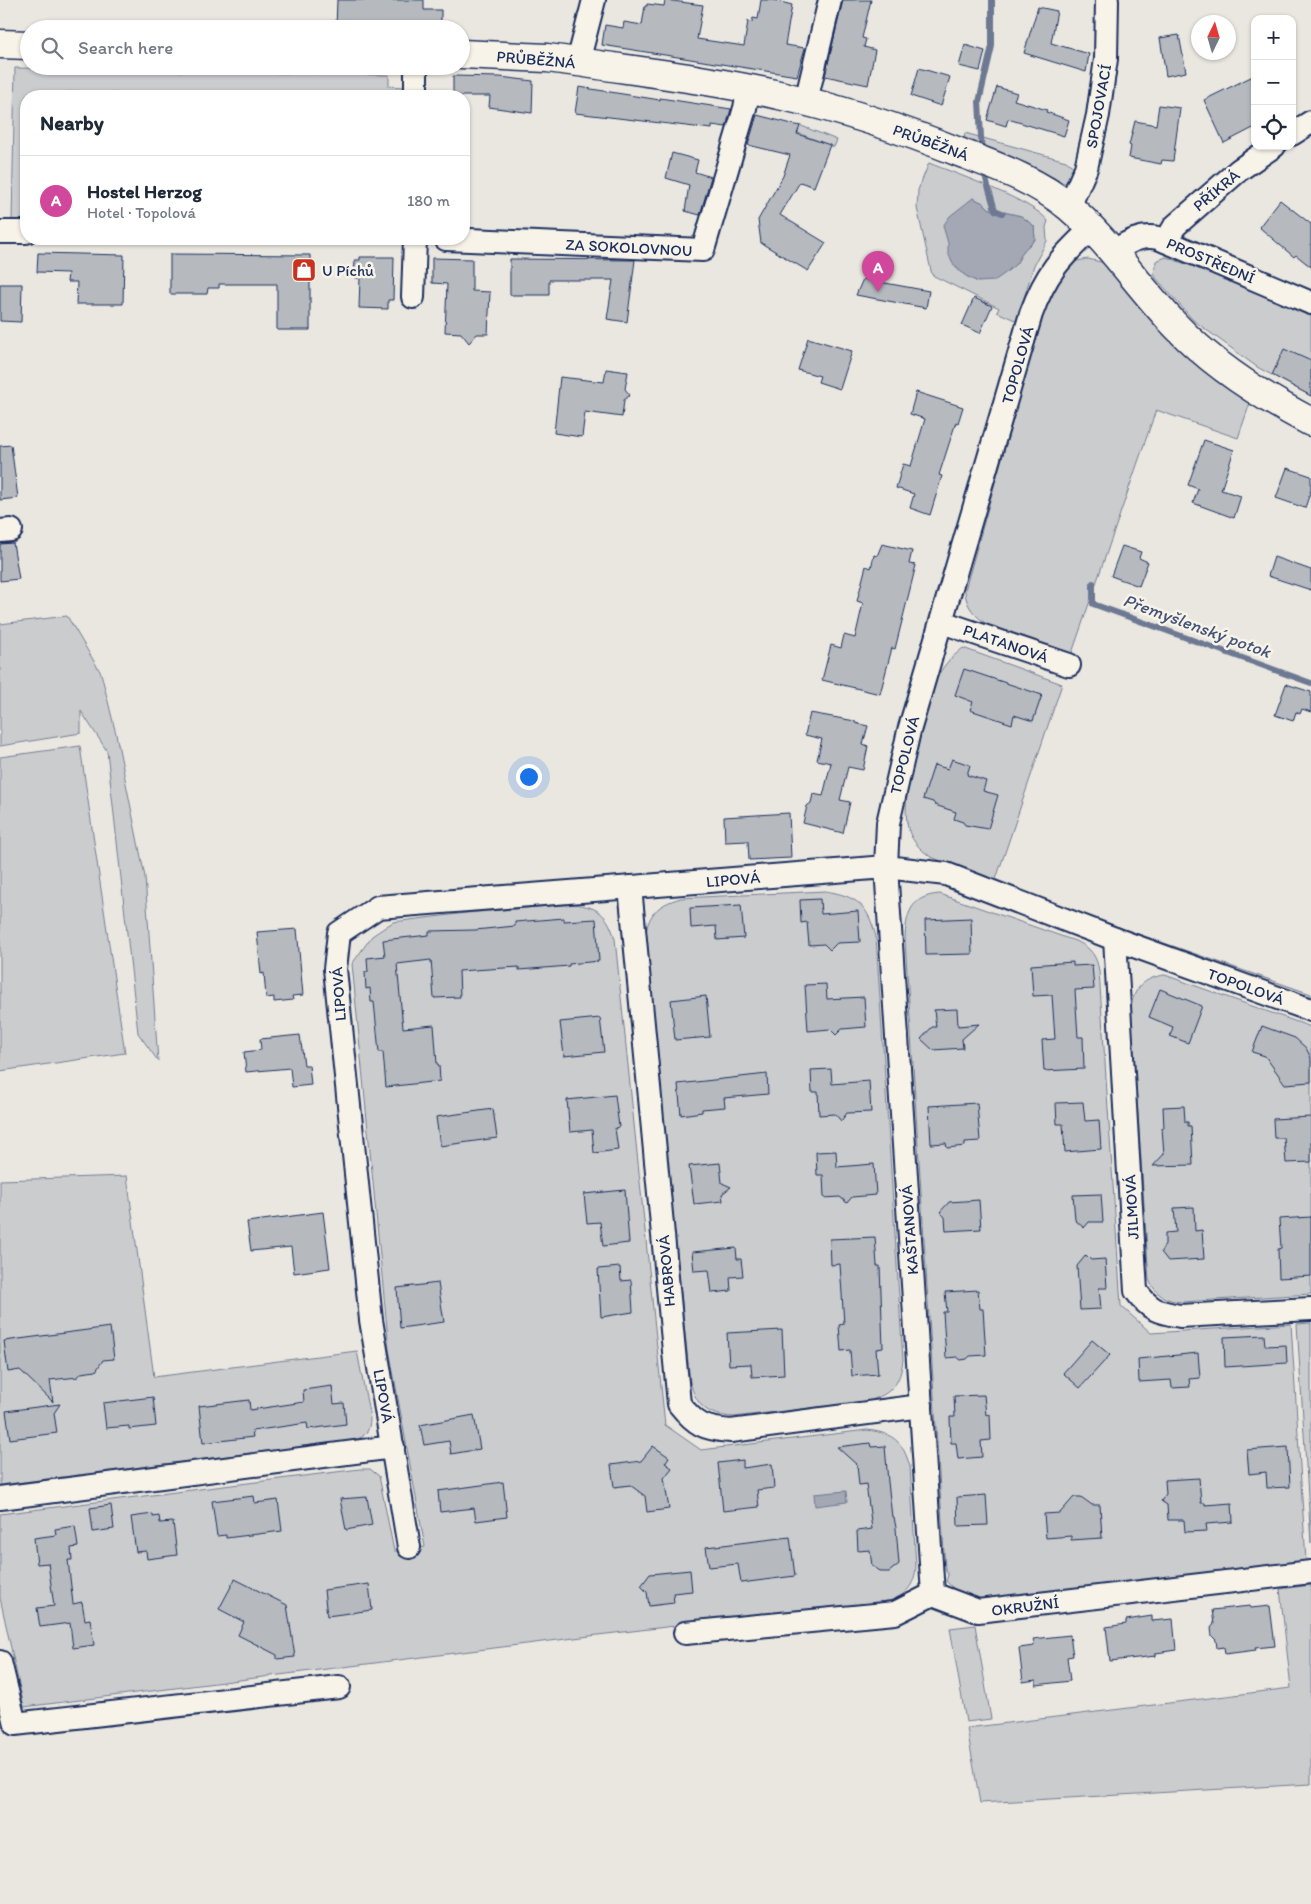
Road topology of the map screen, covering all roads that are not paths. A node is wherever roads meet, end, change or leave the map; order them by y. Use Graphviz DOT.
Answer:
graph roads {
  1 [pos="594,0"];
  2 [pos="830,0"];
  3 [pos="1107,0"];
  4 [pos="0,44"];
  5 [pos="20,45"];
  6 [pos="470,54"];
  7 [pos="578,62"];
  8 [pos="416,75"];
  9 [pos="749,88"];
  10 [pos="416,90"];
  11 [pos="806,101"];
  12 [pos="1311,122"];
  13 [pos="1296,131"];
  14 [pos="1268,150"];
  15 [pos="1069,207"];
  16 [pos="1091,229"];
  17 [pos="0,232"];
  18 [pos="20,232"];
  19 [pos="470,240"];
  20 [pos="1166,241"];
  21 [pos="415,245"];
  22 [pos="1112,252"];
  23 [pos="413,296"];
  24 [pos="1311,303"];
  25 [pos="1311,422"];
  26 [pos="942,622"];
  27 [pos="1069,665"];
  28 [pos="886,867"];
  29 [pos="630,887"];
  30 [pos="1115,939"];
  31 [pos="1311,1010"];
  32 [pos="1311,1309"];
  33 [pos="920,1406"];
  34 [pos="393,1447"];
  35 [pos="0,1498"];
  36 [pos="409,1547"];
  37 [pos="1311,1572"];
  38 [pos="933,1594"];
  39 [pos="686,1633"];
  40 [pos="0,1662"];
  41 [pos="339,1687"];
  1 -- 7 [label="street"];
  2 -- 11 [label="street"];
  3 -- 15 [label="street, SPOJOVACÍ"];
  4 -- 5 [label="street"];
  6 -- 7 [label="street, PRŮBĚŽNÁ"];
  7 -- 9 [label="street, PRŮBĚŽNÁ"];
  8 -- 10 [label="street"];
  9 -- 11 [label="street, PRŮBĚŽNÁ"];
  9 -- 19 [label="street, ZA SOKOLOVNOU"];
  11 -- 15 [label="street, PRŮBĚŽNÁ"];
  12 -- 13 [label="street"];
  14 -- 20 [label="street, PŘÍKRÁ"];
  15 -- 16 [label="street, PRŮBĚŽNÁ"];
  16 -- 22 [label="street, PRŮBĚŽNÁ"];
  16 -- 26 [label="street, TOPOLOVÁ"];
  17 -- 18 [label="street"];
  20 -- 22 [label="street, PROSTŘEDNÍ"];
  20 -- 24 [label="street, PROSTŘEDNÍ"];
  21 -- 23 [label="street"];
  22 -- 25 [label="street, PRŮBĚŽNÁ"];
  26 -- 27 [label="street, PLATANOVÁ"];
  26 -- 28 [label="street, TOPOLOVÁ"];
  28 -- 29 [label="street, LIPOVÁ"];
  28 -- 30 [label="street, TOPOLOVÁ"];
  28 -- 33 [label="street, KAŠTANOVÁ"];
  29 -- 33 [label="street, HABROVÁ"];
  29 -- 34 [label="street, LIPOVÁ"];
  30 -- 31 [label="street, TOPOLOVÁ"];
  30 -- 32 [label="street, JILMOVÁ"];
  33 -- 38 [label="street, KAŠTANOVÁ"];
  34 -- 35 [label="street"];
  34 -- 36 [label="street, LIPOVÁ"];
  37 -- 38 [label="street, OKRUŽNÍ"];
  38 -- 39 [label="street"];
  40 -- 41 [label="street"];
}
